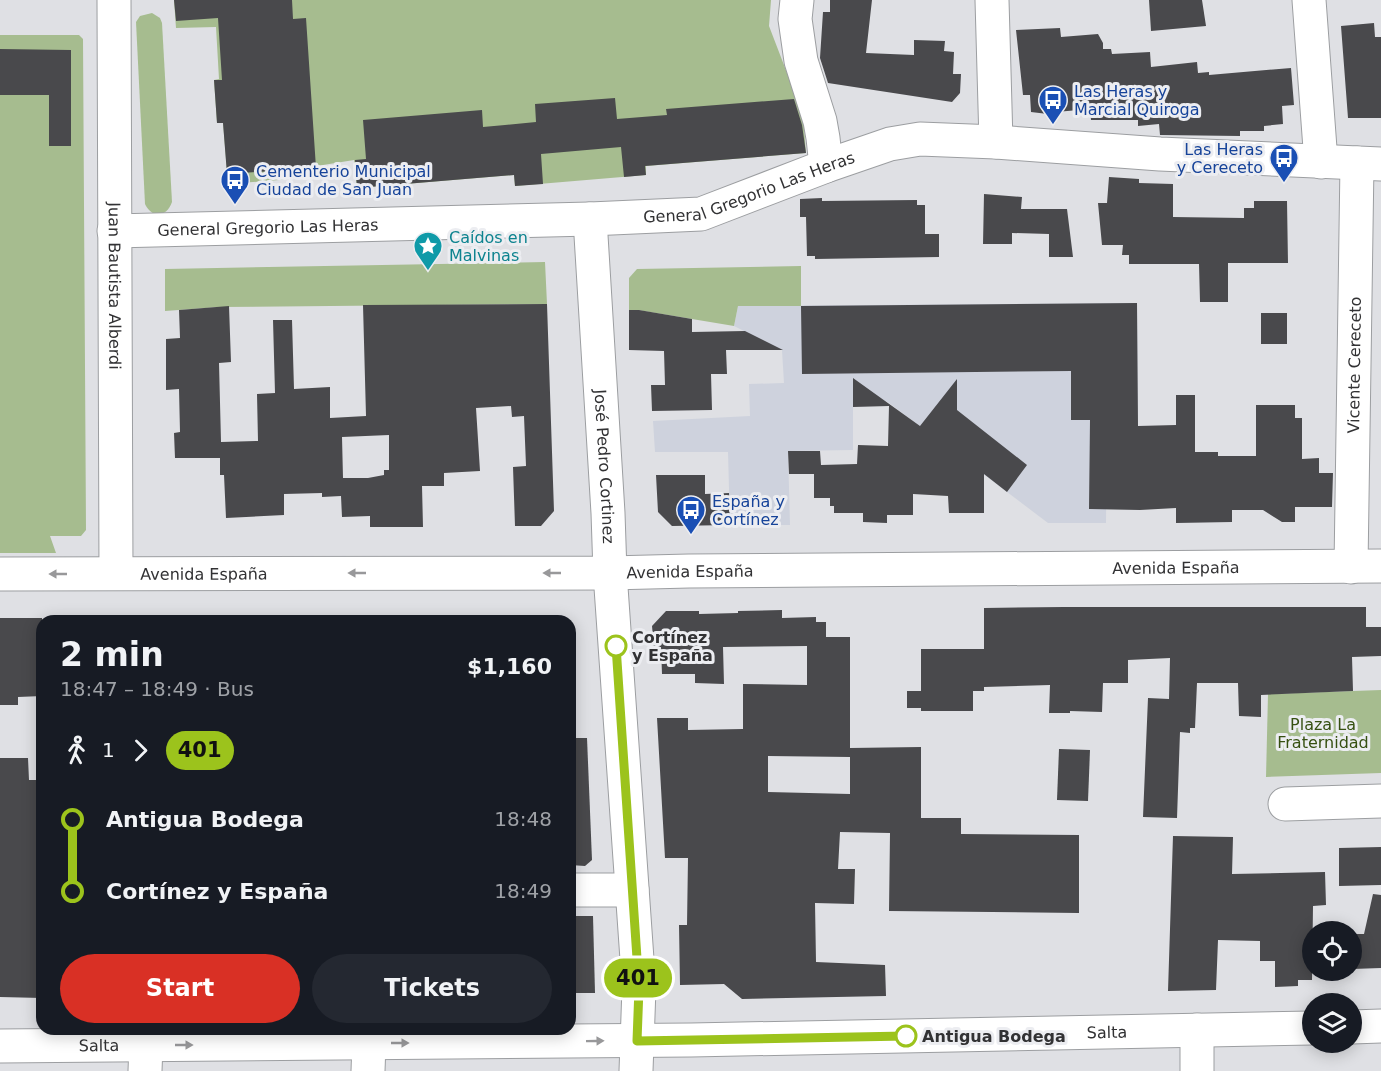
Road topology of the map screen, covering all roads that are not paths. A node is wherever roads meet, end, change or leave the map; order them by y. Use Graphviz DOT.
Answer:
graph roads {
  1 [pos="114,0"];
  2 [pos="797,0"];
  3 [pos="992,0"];
  4 [pos="1309,0"];
  5 [pos="996,142"];
  6 [pos="1322,162"];
  7 [pos="1369,164"];
  8 [pos="826,166"];
  9 [pos="590,219"];
  10 [pos="114,231"];
  11 [pos="1366,566"];
  12 [pos="116,573"];
  13 [pos="610,573"];
  14 [pos="0,574"];
  15 [pos="1381,801"];
  16 [pos="1285,804"];
  17 [pos="576,890"];
  18 [pos="632,890"];
  19 [pos="1381,1026"];
  20 [pos="1362,1027"];
  21 [pos="1302,1028"];
  22 [pos="1197,1030"];
  23 [pos="59,1037"];
  24 [pos="0,1046"];
  25 [pos="636,1056"];
  26 [pos="368,1057"];
  27 [pos="146,1058"];
  28 [pos="1197,1071"];
  1 -- 10 [label="street, Juan Bautista Alberdi"];
  2 -- 8 [label="street"];
  3 -- 5 [label="street"];
  4 -- 6 [label="street"];
  5 -- 6 [label="street, General Gregorio Las Heras"];
  5 -- 8 [label="street, General Gregorio Las Heras"];
  6 -- 7 [label="street, General Gregorio Las Heras"];
  7 -- 11 [label="street, Vicente Cereceto"];
  8 -- 9 [label="street, General Gregorio Las Heras"];
  9 -- 10 [label="street, General Gregorio Las Heras"];
  9 -- 13 [label="street, José Pedro Cortinez"];
  10 -- 12 [label="street, Juan Bautista Alberdi"];
  11 -- 13 [label="street, Avenida España"];
  13 -- 12 [label="street, Avenida España, one-way"];
  12 -- 14 [label="street, Avenida España, one-way"];
  13 -- 18 [label="street, José Pedro Cortinez"];
  15 -- 16 [label="street"];
  17 -- 18 [label="street"];
  18 -- 25 [label="street, José Pedro Cortinez"];
  19 -- 20 [label="street"];
  21 -- 22 [label="street, Salta"];
  22 -- 25 [label="street, Salta"];
  22 -- 28 [label="street"];
  23 -- 24 [label="street, Salta"];
  23 -- 27 [label="street, Salta"];
  26 -- 25 [label="street, Salta, one-way"];
  27 -- 26 [label="street, Salta, one-way"];
}
